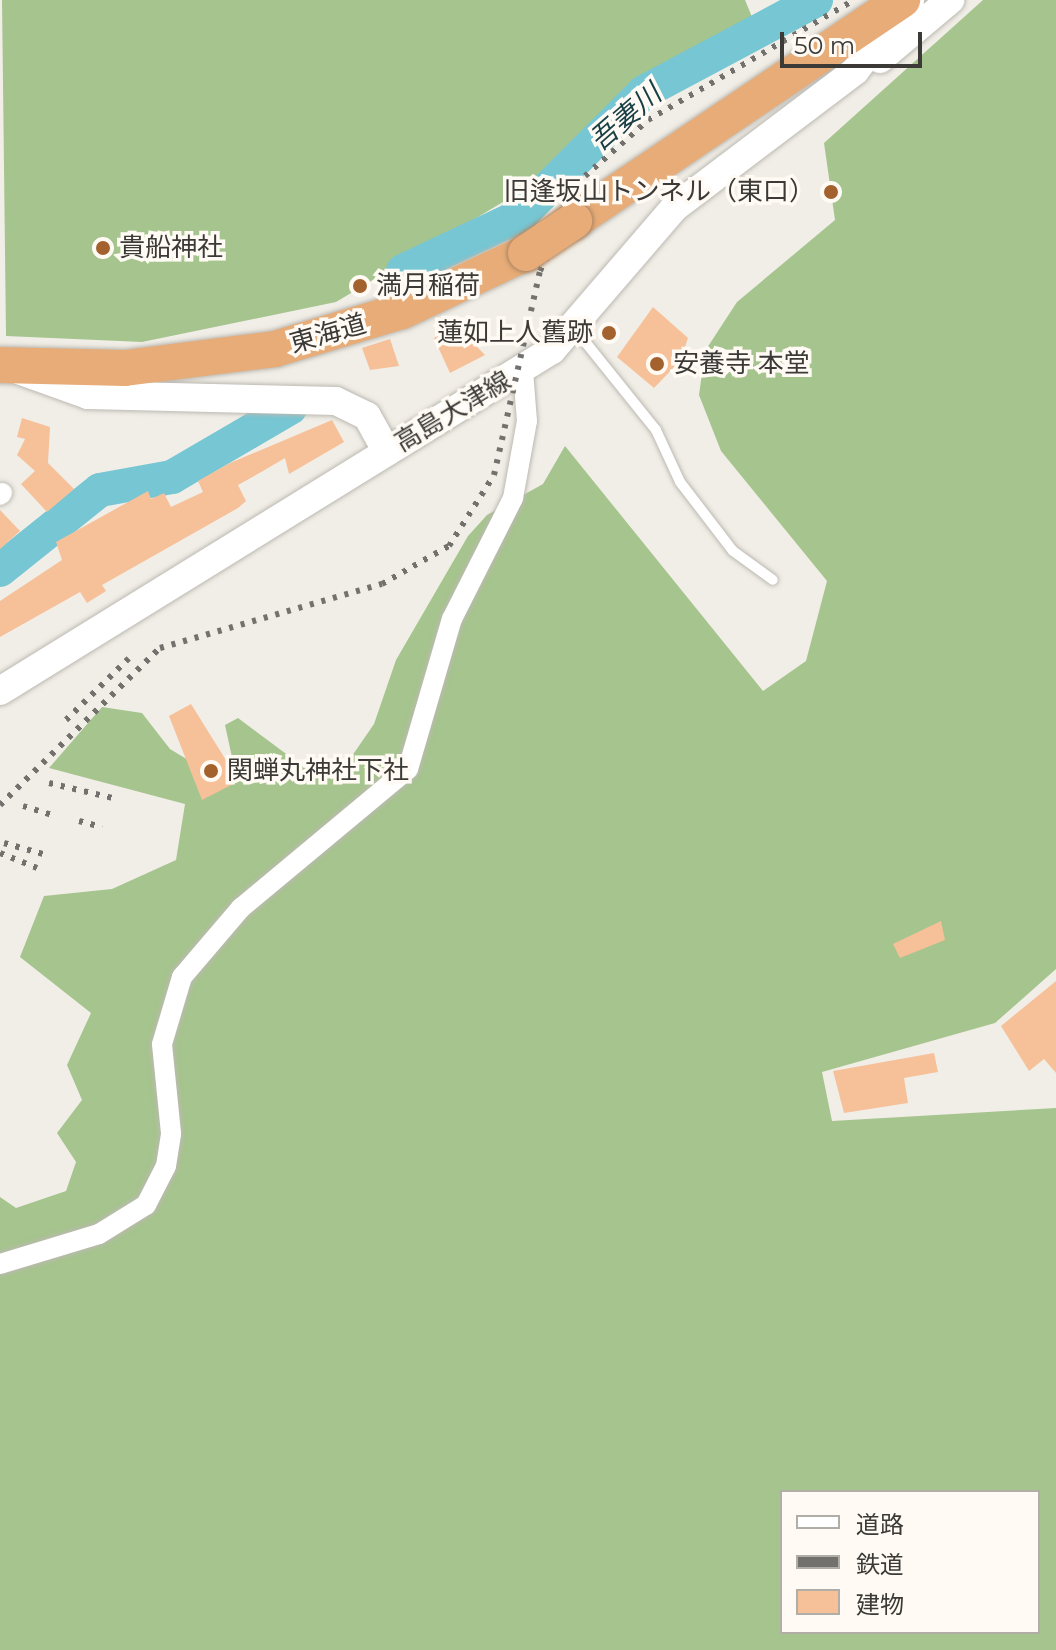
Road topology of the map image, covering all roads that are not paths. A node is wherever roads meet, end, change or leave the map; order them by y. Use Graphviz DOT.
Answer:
graph roads {
  1 [pos="902,0"];
  2 [pos="910,0"];
  3 [pos="950,0"];
  4 [pos="855,71"];
  5 [pos="574,328"];
  6 [pos="3,365"];
  7 [pos="523,371"];
  8 [pos="387,452"];
  9 [pos="773,580"];
  10 [pos="0,691"];
  11 [pos="0,1264"];
  1 -- 6 [label="highway, 東海道, bridge"];
  2 -- 4 [label="main road"];
  3 -- 4 [label="main road"];
  4 -- 5 [label="main road, 高島大津線"];
  5 -- 7 [label="main road, 高島大津線"];
  5 -- 9 [label="lane"];
  6 -- 8 [label="main road"];
  7 -- 8 [label="main road, 高島大津線"];
  7 -- 11 [label="street"];
  8 -- 10 [label="main road, 高島大津線"];
}
